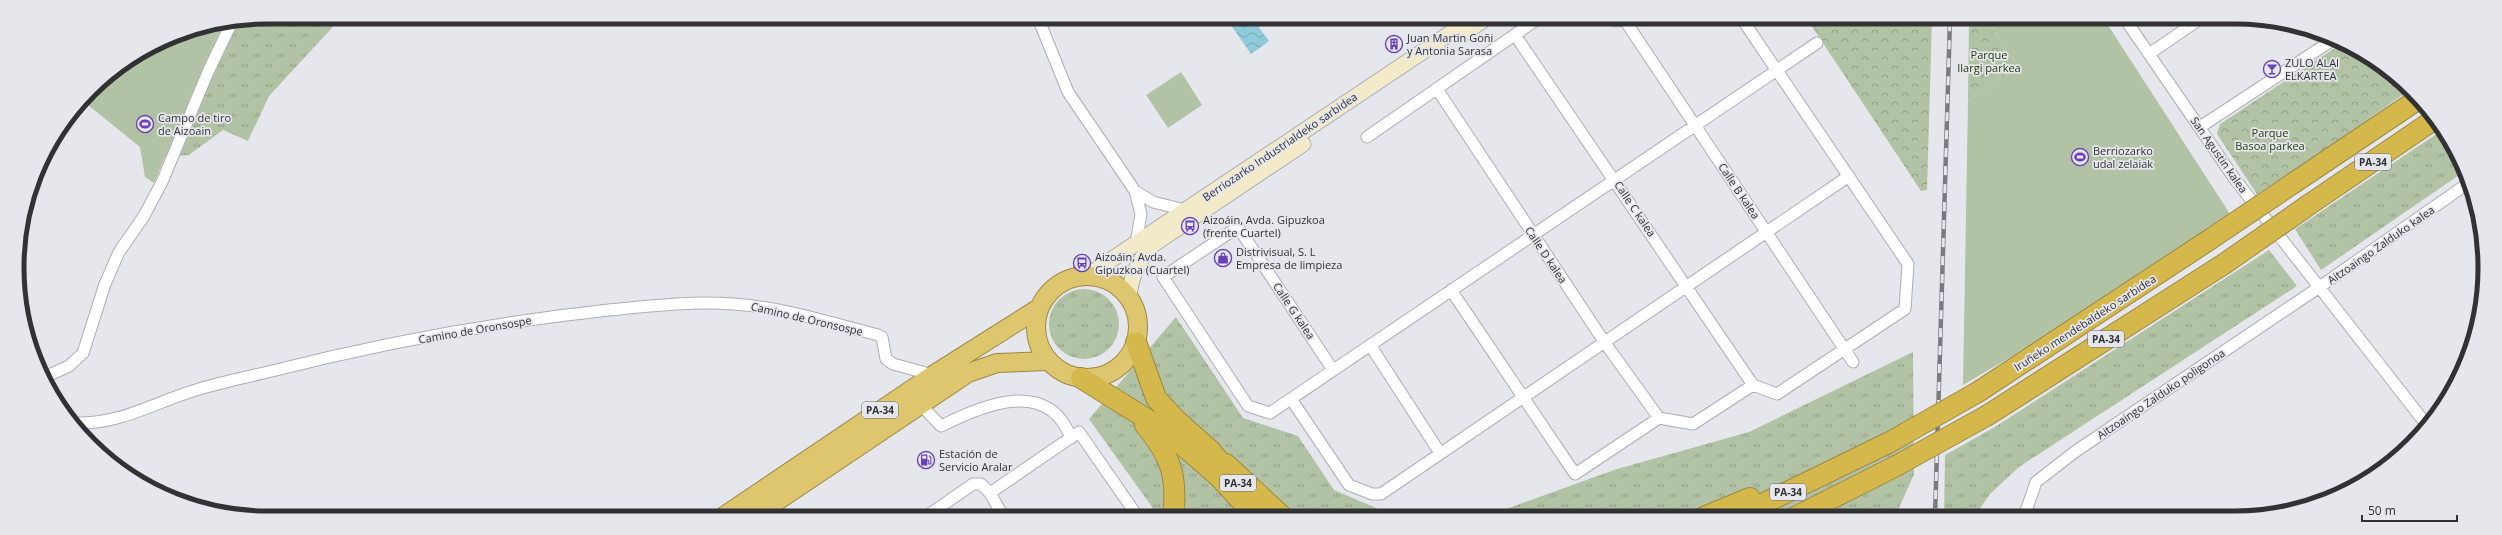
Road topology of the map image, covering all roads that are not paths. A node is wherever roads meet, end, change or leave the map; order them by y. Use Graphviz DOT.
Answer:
graph roads {
  1 [pos="1040,24"];
  2 [pos="1464,24"];
  3 [pos="1477,24"];
  4 [pos="1531,24"];
  5 [pos="1628,24"];
  6 [pos="1745,24"];
  7 [pos="2128,24"];
  8 [pos="2193,24"];
  9 [pos="229,27"];
  10 [pos="1515,35"];
  11 [pos="1817,43"];
  12 [pos="2328,43"];
  13 [pos="2149,54"];
  14 [pos="1777,70"];
  15 [pos="1437,89"];
  16 [pos="2414,102"];
  17 [pos="2430,122"];
  18 [pos="1696,125"];
  19 [pos="2200,127"];
  20 [pos="1368,137"];
  21 [pos="1849,176"];
  22 [pos="1615,180"];
  23 [pos="2464,186"];
  24 [pos="1135,191"];
  25 [pos="1185,210"];
  26 [pos="1767,232"];
  27 [pos="1533,235"];
  28 [pos="1136,242"];
  29 [pos="1087,276"];
  30 [pos="1688,286"];
  31 [pos="2318,288"];
  32 [pos="1451,290"];
  33 [pos="1129,296"];
  34 [pos="1039,308"];
  35 [pos="1136,342"];
  36 [pos="1605,343"];
  37 [pos="1370,345"];
  38 [pos="1845,350"];
  39 [pos="1048,361"];
  40 [pos="1853,362"];
  41 [pos="1333,370"];
  42 [pos="49,375"];
  43 [pos="933,375"];
  44 [pos="1081,378"];
  45 [pos="1753,385"];
  46 [pos="1523,397"];
  47 [pos="1291,399"];
  48 [pos="921,405"];
  49 [pos="1129,407"];
  50 [pos="1659,418"];
  51 [pos="2424,421"];
  52 [pos="80,423"];
  53 [pos="1071,438"];
  54 [pos="1210,450"];
  55 [pos="1440,454"];
  56 [pos="1840,467"];
  57 [pos="990,493"];
  58 [pos="731,511"];
  59 [pos="762,511"];
  60 [pos="934,511"];
  61 [pos="1000,511"];
  62 [pos="1134,511"];
  63 [pos="1174,511"];
  64 [pos="1250,511"];
  65 [pos="1262,511"];
  66 [pos="1276,511"];
  67 [pos="1718,511"];
  68 [pos="1748,511"];
  69 [pos="1813,511"];
  70 [pos="2026,511"];
  1 -- 24 [label="street"];
  2 -- 25 [label="main road, Berriozarko Industrialdeko sarbidea"];
  3 -- 33 [label="main road, Berriozarko Industrialdeko sarbidea"];
  4 -- 10 [label="street"];
  5 -- 18 [label="street, Calle B kalea"];
  6 -- 14 [label="street"];
  7 -- 13 [label="street, San Agustin kalea"];
  8 -- 13 [label="street"];
  9 -- 42 [label="street"];
  10 -- 15 [label="street"];
  10 -- 22 [label="street, Calle C kalea"];
  11 -- 14 [label="street"];
  12 -- 19 [label="street"];
  13 -- 19 [label="street, San Agustin kalea"];
  14 -- 18 [label="street"];
  14 -- 21 [label="street"];
  15 -- 20 [label="street"];
  15 -- 27 [label="street, Calle D kalea"];
  16 -- 56 [label="highway, Iruñeko mendebaldeko sarbidea / PA-34, bridge"];
  17 -- 69 [label="highway, PA-34, bridge"];
  18 -- 22 [label="street"];
  18 -- 26 [label="street, Calle B kalea"];
  19 -- 31 [label="street, San Agustin kalea"];
  21 -- 26 [label="street"];
  21 -- 38 [label="street"];
  22 -- 27 [label="street"];
  22 -- 30 [label="street, Calle C kalea"];
  23 -- 31 [label="street, Aitzoaingo Zalduko kalea"];
  24 -- 25 [label="street"];
  24 -- 28 [label="street"];
  25 -- 28 [label="main road, Berriozarko Industrialdeko sarbidea"];
  26 -- 30 [label="street"];
  26 -- 38 [label="street, Calle B kalea"];
  27 -- 32 [label="street"];
  27 -- 36 [label="street, Calle D kalea"];
  28 -- 29 [label="main road, Berriozarko Industrialdeko sarbidea"];
  29 -- 33 [label="highway, PA-34"];
  29 -- 34 [label="highway, PA-34"];
  30 -- 36 [label="street"];
  30 -- 45 [label="street, Calle C kalea"];
  31 -- 51 [label="street, Aitzoaingo Zalduko kalea"];
  31 -- 70 [label="street, Aitzoaingo Zalduko poligonoa"];
  32 -- 37 [label="street"];
  32 -- 46 [label="street"];
  33 -- 35 [label="highway, PA-34"];
  34 -- 39 [label="highway, PA-34"];
  34 -- 43 [label="highway, PA-34"];
  35 -- 44 [label="highway, PA-34"];
  35 -- 54 [label="highway, PA-34"];
  36 -- 46 [label="street"];
  36 -- 50 [label="street, Calle D kalea"];
  37 -- 41 [label="street"];
  37 -- 55 [label="street"];
  38 -- 40 [label="street, Calle B kalea"];
  38 -- 45 [label="street"];
  39 -- 44 [label="highway, PA-34"];
  39 -- 48 [label="highway, PA-34"];
  41 -- 47 [label="street"];
  41 -- 47 [label="street, Calle G kalea"];
  43 -- 52 [label="street, Camino de Oronsospe"];
  43 -- 58 [label="highway, PA-34"];
  44 -- 49 [label="highway, PA-34"];
  45 -- 50 [label="street"];
  46 -- 50 [label="street"];
  46 -- 55 [label="street"];
  47 -- 55 [label="street"];
  48 -- 53 [label="street"];
  48 -- 59 [label="highway, PA-34"];
  49 -- 63 [label="highway"];
  49 -- 64 [label="highway, PA-34"];
  53 -- 57 [label="street"];
  53 -- 62 [label="street"];
  54 -- 65 [label="highway, PA-34"];
  54 -- 66 [label="highway"];
  56 -- 67 [label="highway"];
  56 -- 68 [label="highway, Iruñeko mendebaldeko sarbidea / PA-34"];
  57 -- 60 [label="street"];
  57 -- 61 [label="street"];
}
